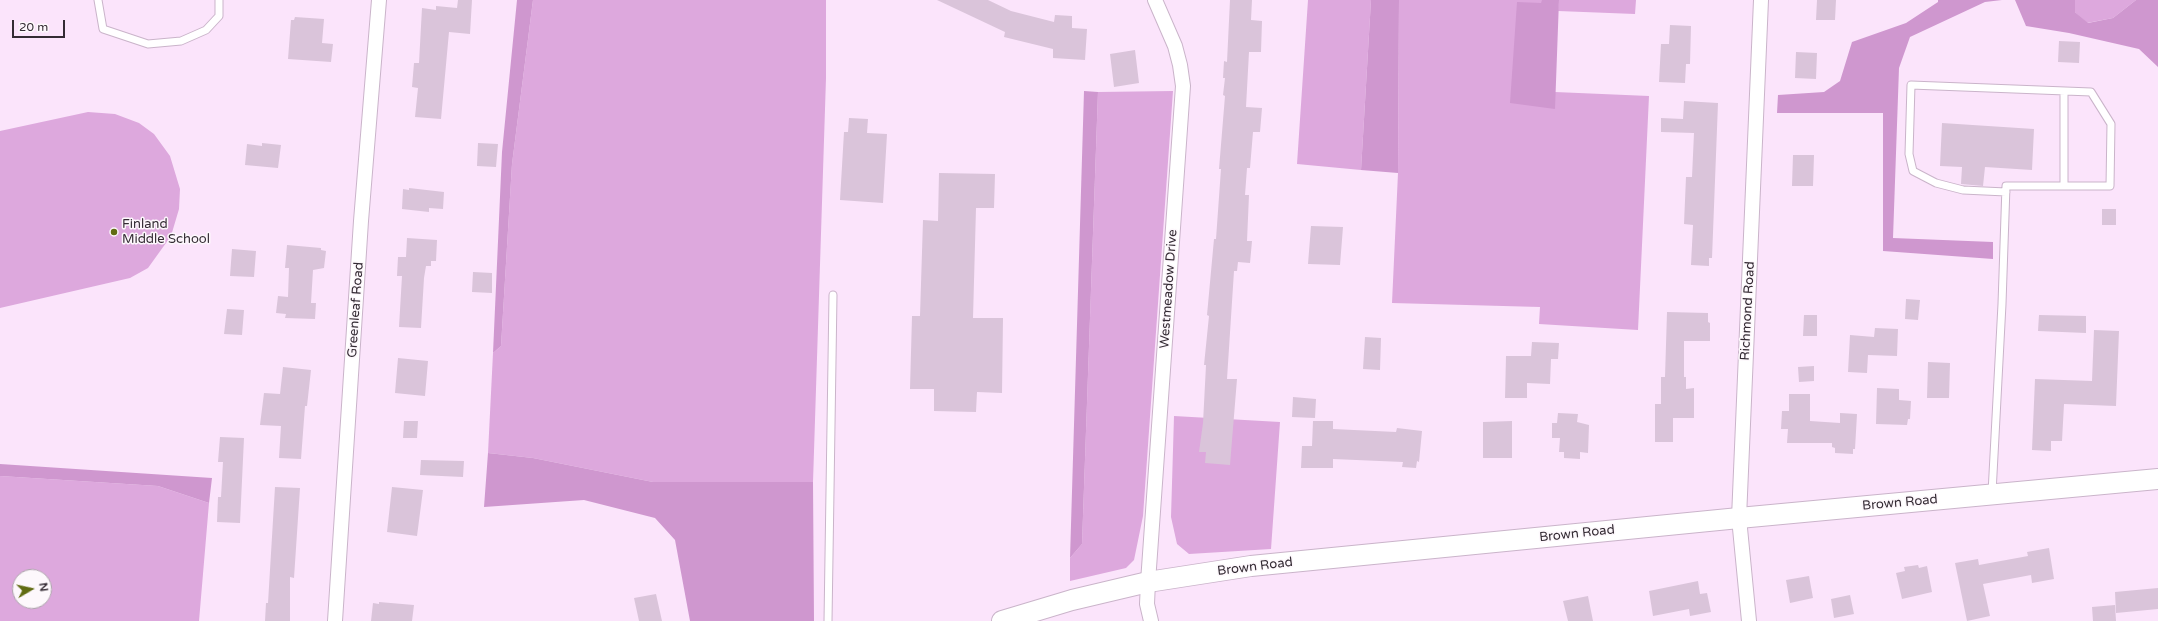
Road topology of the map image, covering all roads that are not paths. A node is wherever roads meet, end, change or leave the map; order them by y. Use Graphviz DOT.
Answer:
graph roads {
  1 [pos="98,0"];
  2 [pos="219,0"];
  3 [pos="379,0"];
  4 [pos="1155,0"];
  5 [pos="1761,0"];
  6 [pos="2064,91"];
  7 [pos="2064,186"];
  8 [pos="2006,192"];
  9 [pos="833,295"];
  10 [pos="2158,480"];
  11 [pos="1992,495"];
  12 [pos="1739,518"];
  13 [pos="1148,582"];
  14 [pos="1025,617"];
  15 [pos="335,621"];
  16 [pos="828,621"];
  17 [pos="1002,621"];
  18 [pos="1151,621"];
  19 [pos="1749,621"];
  1 -- 2 [label="lane"];
  3 -- 15 [label="street, Greenleaf Road"];
  4 -- 13 [label="street, Westmeadow Drive"];
  5 -- 12 [label="street, Richmond Road"];
  6 -- 7 [label="lane"];
  6 -- 7 [label="lane"];
  6 -- 8 [label="lane"];
  7 -- 8 [label="lane"];
  8 -- 11 [label="lane"];
  9 -- 16 [label="lane"];
  10 -- 11 [label="main road, Brown Road"];
  11 -- 12 [label="main road, Brown Road"];
  12 -- 13 [label="main road, Brown Road"];
  12 -- 19 [label="street, Richmond Road"];
  13 -- 14 [label="main road, Brown Road"];
  13 -- 18 [label="street, Westmeadow Drive"];
  14 -- 17 [label="main road, Brown Road"];
}
